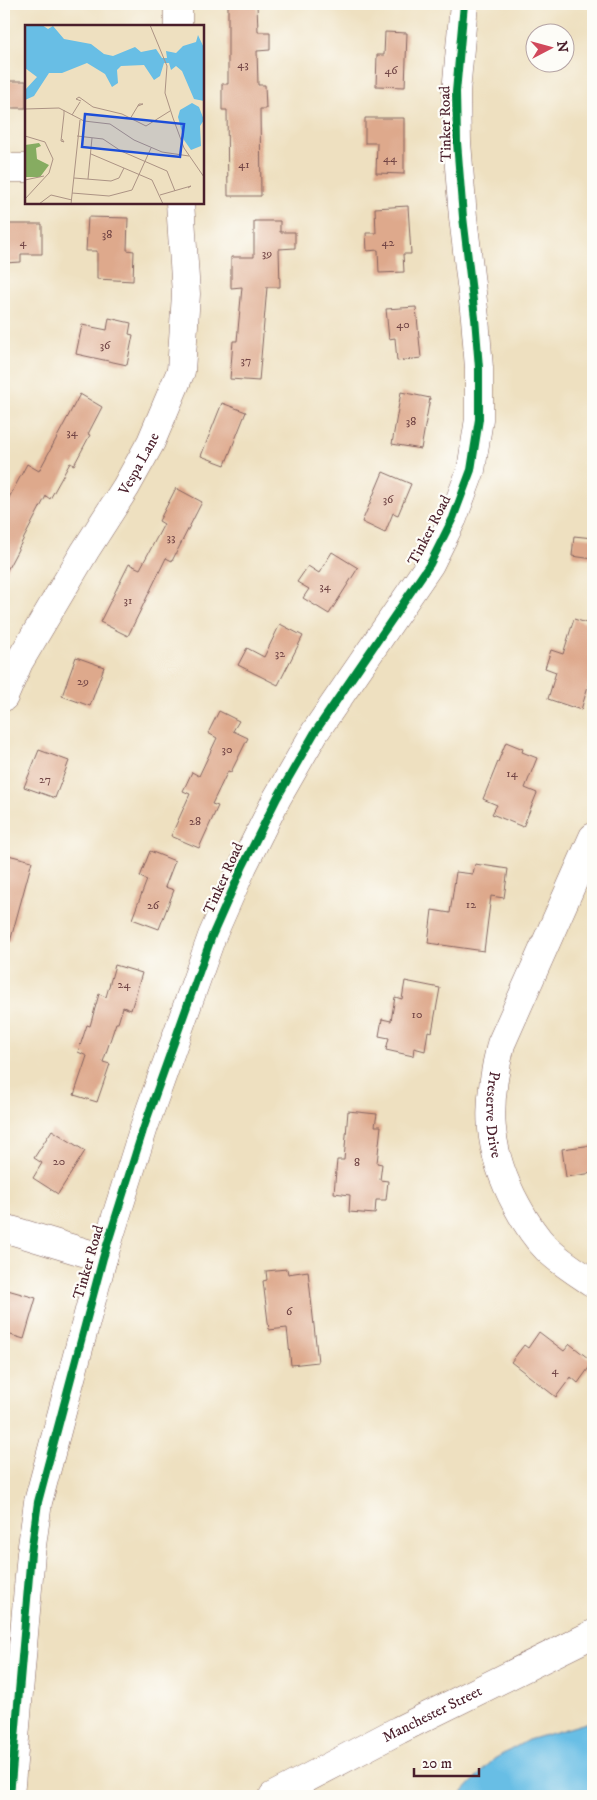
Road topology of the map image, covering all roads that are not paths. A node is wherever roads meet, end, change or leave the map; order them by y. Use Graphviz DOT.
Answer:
graph roads {
  1 [pos="178,4"];
  2 [pos="464,4"];
  3 [pos="178,25"];
  4 [pos="4,168"];
  5 [pos="25,168"];
  6 [pos="180,204"];
  7 [pos="4,697"];
  8 [pos="593,837"];
  9 [pos="4,1228"];
  10 [pos="103,1258"];
  11 [pos="593,1283"];
  12 [pos="593,1634"];
  13 [pos="10,1796"];
  14 [pos="273,1796"];
  1 -- 3 [label="street"];
  2 -- 10 [label="street, Tinker Road"];
  4 -- 5 [label="street"];
  6 -- 7 [label="street, Vespa Lane"];
  8 -- 11 [label="street, Preserve Drive"];
  9 -- 10 [label="street"];
  10 -- 13 [label="street, Tinker Road"];
  12 -- 14 [label="street, Manchester Street"];
}
